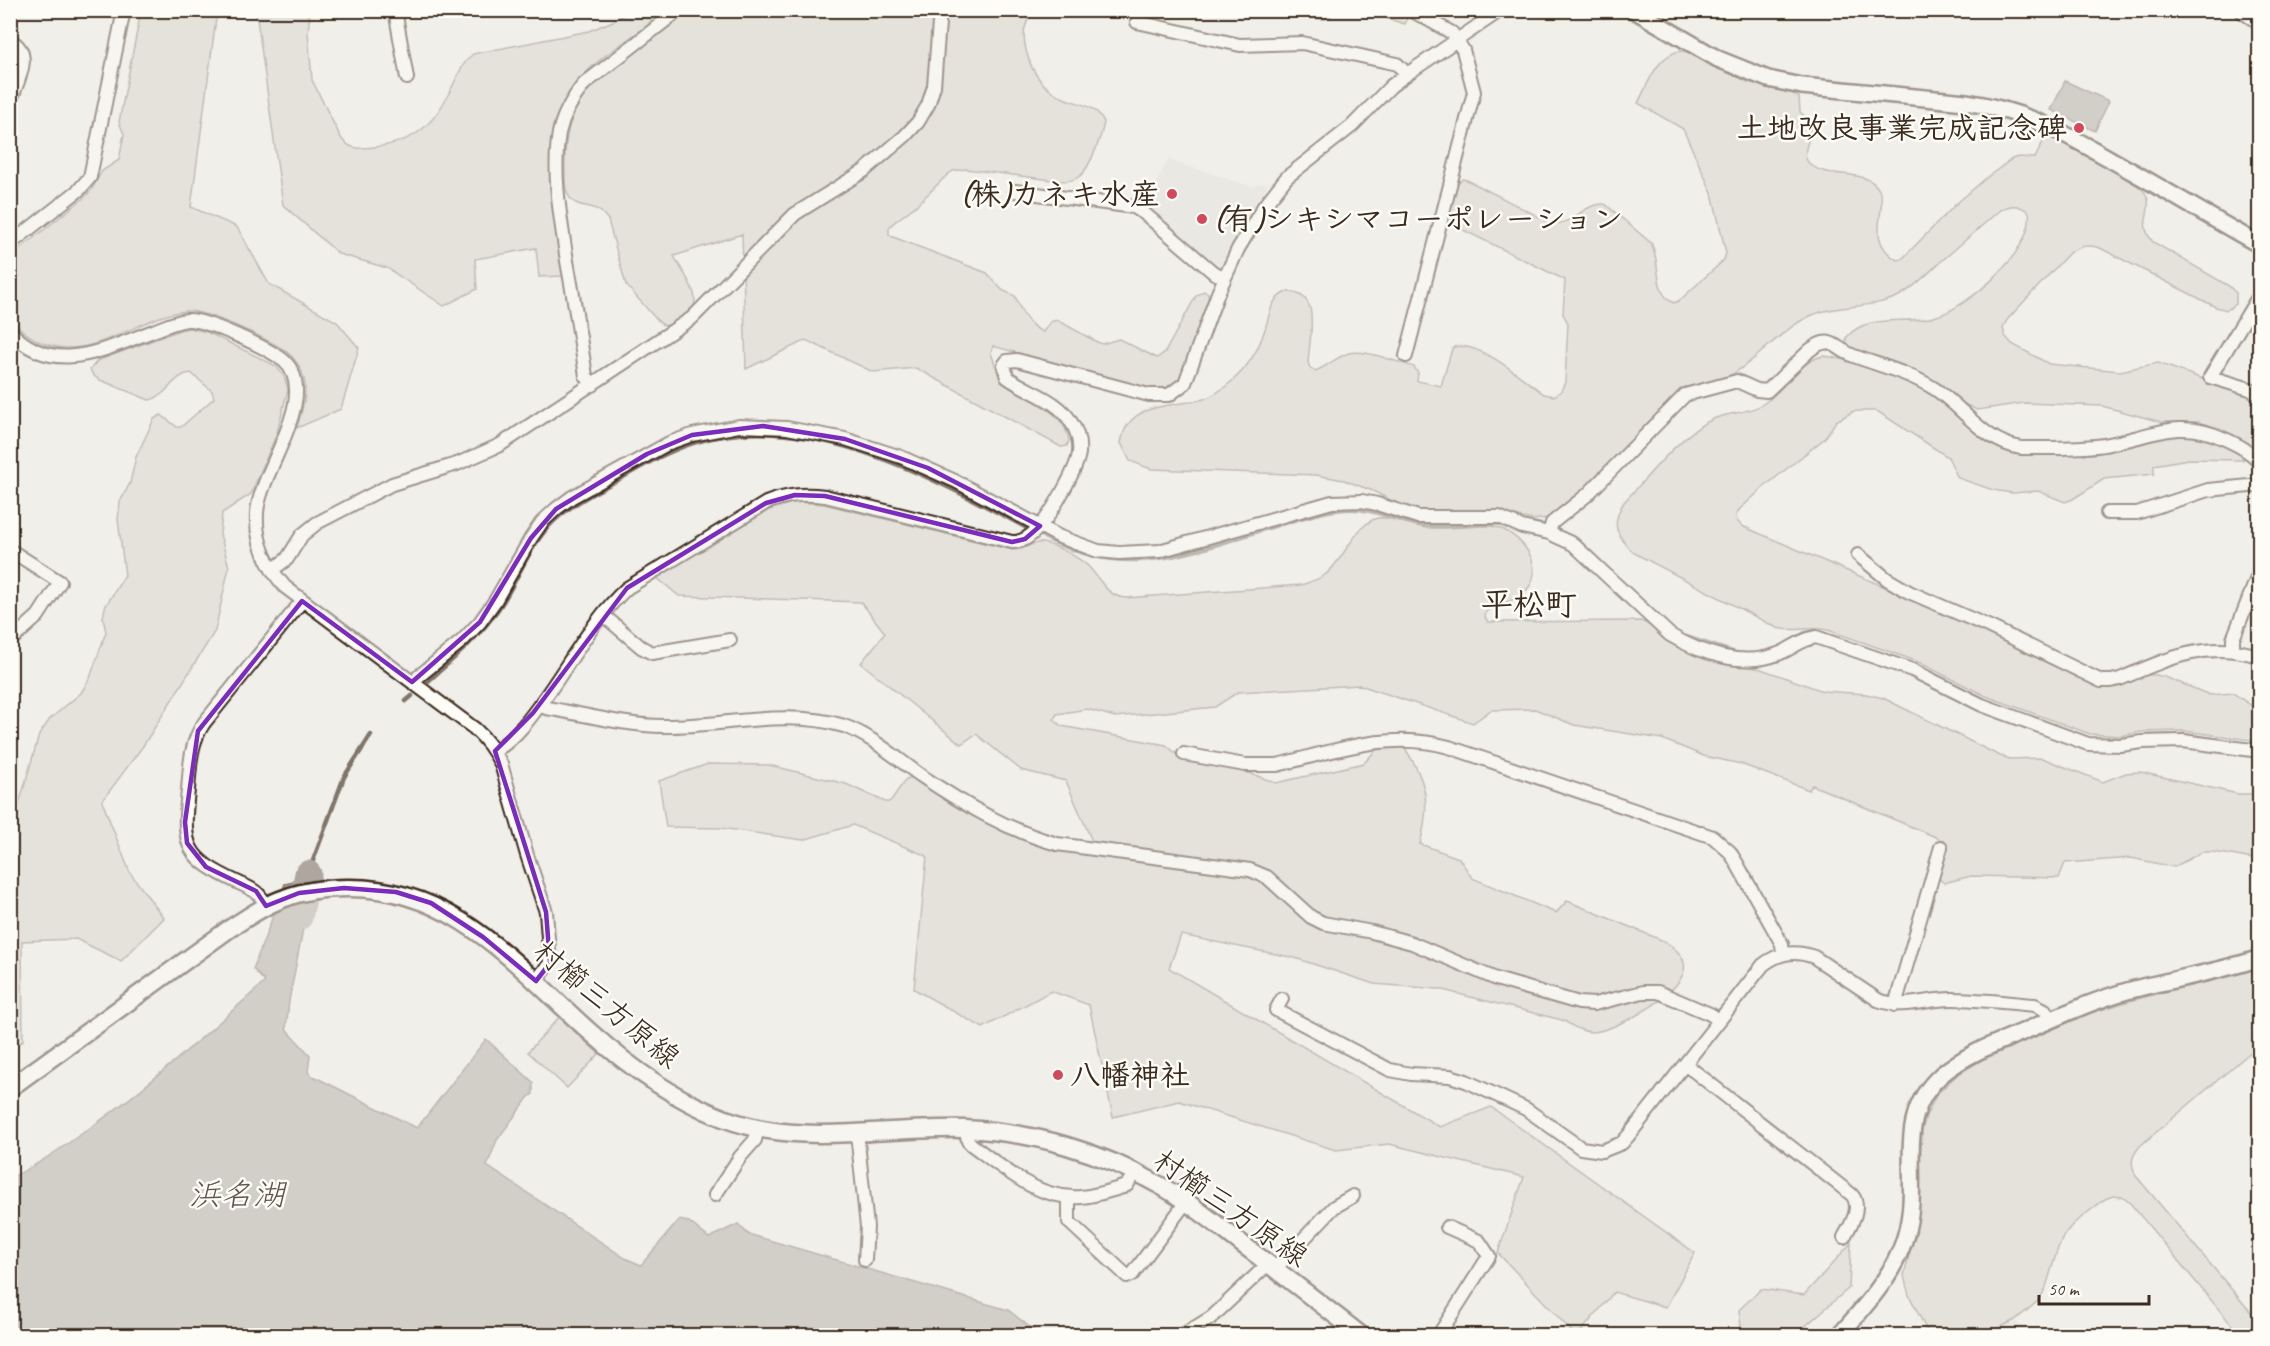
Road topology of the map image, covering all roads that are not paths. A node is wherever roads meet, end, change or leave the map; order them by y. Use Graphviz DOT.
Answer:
graph roads {
  1 [pos="124,10"];
  2 [pos="395,10"];
  3 [pos="679,10"];
  4 [pos="940,10"];
  5 [pos="1412,10"];
  6 [pos="1501,10"];
  7 [pos="1634,10"];
  8 [pos="2245,10"];
  9 [pos="2259,20"];
  10 [pos="1137,22"];
  11 [pos="10,40"];
  12 [pos="1457,40"];
  13 [pos="1407,74"];
  14 [pos="407,78"];
  15 [pos="10,102"];
  16 [pos="1015,191"];
  17 [pos="10,244"];
  18 [pos="2259,245"];
  19 [pos="1225,277"];
  20 [pos="2259,294"];
  21 [pos="10,331"];
  22 [pos="1406,356"];
  23 [pos="592,385"];
  24 [pos="2259,395"];
  25 [pos="2259,462"];
  26 [pos="2259,485"];
  27 [pos="2107,513"];
  28 [pos="1040,526"];
  29 [pos="1549,532"];
  30 [pos="10,550"];
  31 [pos="1858,555"];
  32 [pos="272,570"];
  33 [pos="2259,570"];
  34 [pos="302,601"];
  35 [pos="603,615"];
  36 [pos="730,640"];
  37 [pos="10,641"];
  38 [pos="2233,650"];
  39 [pos="2259,657"];
  40 [pos="414,683"];
  41 [pos="540,704"];
  42 [pos="495,751"];
  43 [pos="2259,751"];
  44 [pos="1184,754"];
  45 [pos="1941,847"];
  46 [pos="266,906"];
  47 [pos="1783,954"];
  48 [pos="2259,958"];
  49 [pos="536,981"];
  50 [pos="1282,999"];
  51 [pos="1895,1005"];
  52 [pos="1719,1020"];
  53 [pos="2050,1020"];
  54 [pos="1684,1064"];
  55 [pos="10,1088"];
  56 [pos="758,1129"];
  57 [pos="966,1129"];
  58 [pos="857,1133"];
  59 [pos="1135,1172"];
  60 [pos="715,1195"];
  61 [pos="1353,1196"];
  62 [pos="1069,1197"];
  63 [pos="1186,1202"];
  64 [pos="1447,1227"];
  65 [pos="1844,1237"];
  66 [pos="865,1260"];
  67 [pos="1272,1266"];
  68 [pos="1181,1335"];
  69 [pos="1361,1335"];
  70 [pos="1438,1335"];
  71 [pos="1839,1335"];
  1 -- 17 [label="street"];
  2 -- 14 [label="street"];
  3 -- 23 [label="street"];
  4 -- 23 [label="street"];
  5 -- 12 [label="street"];
  6 -- 12 [label="street"];
  7 -- 18 [label="street"];
  8 -- 9 [label="main road"];
  10 -- 13 [label="street"];
  11 -- 15 [label="street"];
  12 -- 13 [label="street"];
  12 -- 22 [label="street"];
  13 -- 19 [label="street"];
  16 -- 19 [label="street"];
  19 -- 28 [label="street"];
  20 -- 24 [label="street"];
  21 -- 32 [label="street"];
  23 -- 32 [label="street"];
  25 -- 29 [label="street"];
  26 -- 27 [label="street"];
  28 -- 29 [label="street"];
  28 -- 35 [label="street"];
  28 -- 40 [label="street"];
  29 -- 43 [label="street"];
  30 -- 37 [label="street"];
  31 -- 38 [label="street"];
  32 -- 34 [label="street"];
  33 -- 38 [label="street"];
  34 -- 40 [label="street"];
  34 -- 46 [label="street"];
  35 -- 36 [label="street"];
  35 -- 41 [label="street"];
  38 -- 39 [label="street"];
  40 -- 42 [label="street"];
  41 -- 42 [label="street"];
  41 -- 52 [label="street"];
  42 -- 49 [label="street"];
  44 -- 47 [label="street"];
  45 -- 51 [label="street"];
  46 -- 49 [label="main road, 村櫛三方原線"];
  46 -- 55 [label="main road, 村櫛三方原線"];
  47 -- 51 [label="street"];
  47 -- 52 [label="street"];
  48 -- 53 [label="street"];
  49 -- 56 [label="main road, 村櫛三方原線"];
  50 -- 54 [label="street"];
  51 -- 53 [label="street"];
  52 -- 54 [label="street"];
  53 -- 71 [label="street"];
  54 -- 65 [label="street"];
  56 -- 58 [label="main road, 村櫛三方原線"];
  56 -- 60 [label="street"];
  57 -- 58 [label="main road, 村櫛三方原線"];
  57 -- 59 [label="main road, 村櫛三方原線"];
  57 -- 62 [label="street"];
  58 -- 66 [label="street"];
  59 -- 62 [label="street"];
  59 -- 63 [label="main road, 村櫛三方原線"];
  61 -- 67 [label="street"];
  62 -- 63 [label="street"];
  63 -- 67 [label="main road, 村櫛三方原線"];
  64 -- 70 [label="street"];
  67 -- 68 [label="street"];
  67 -- 69 [label="main road, 村櫛三方原線"];
}
